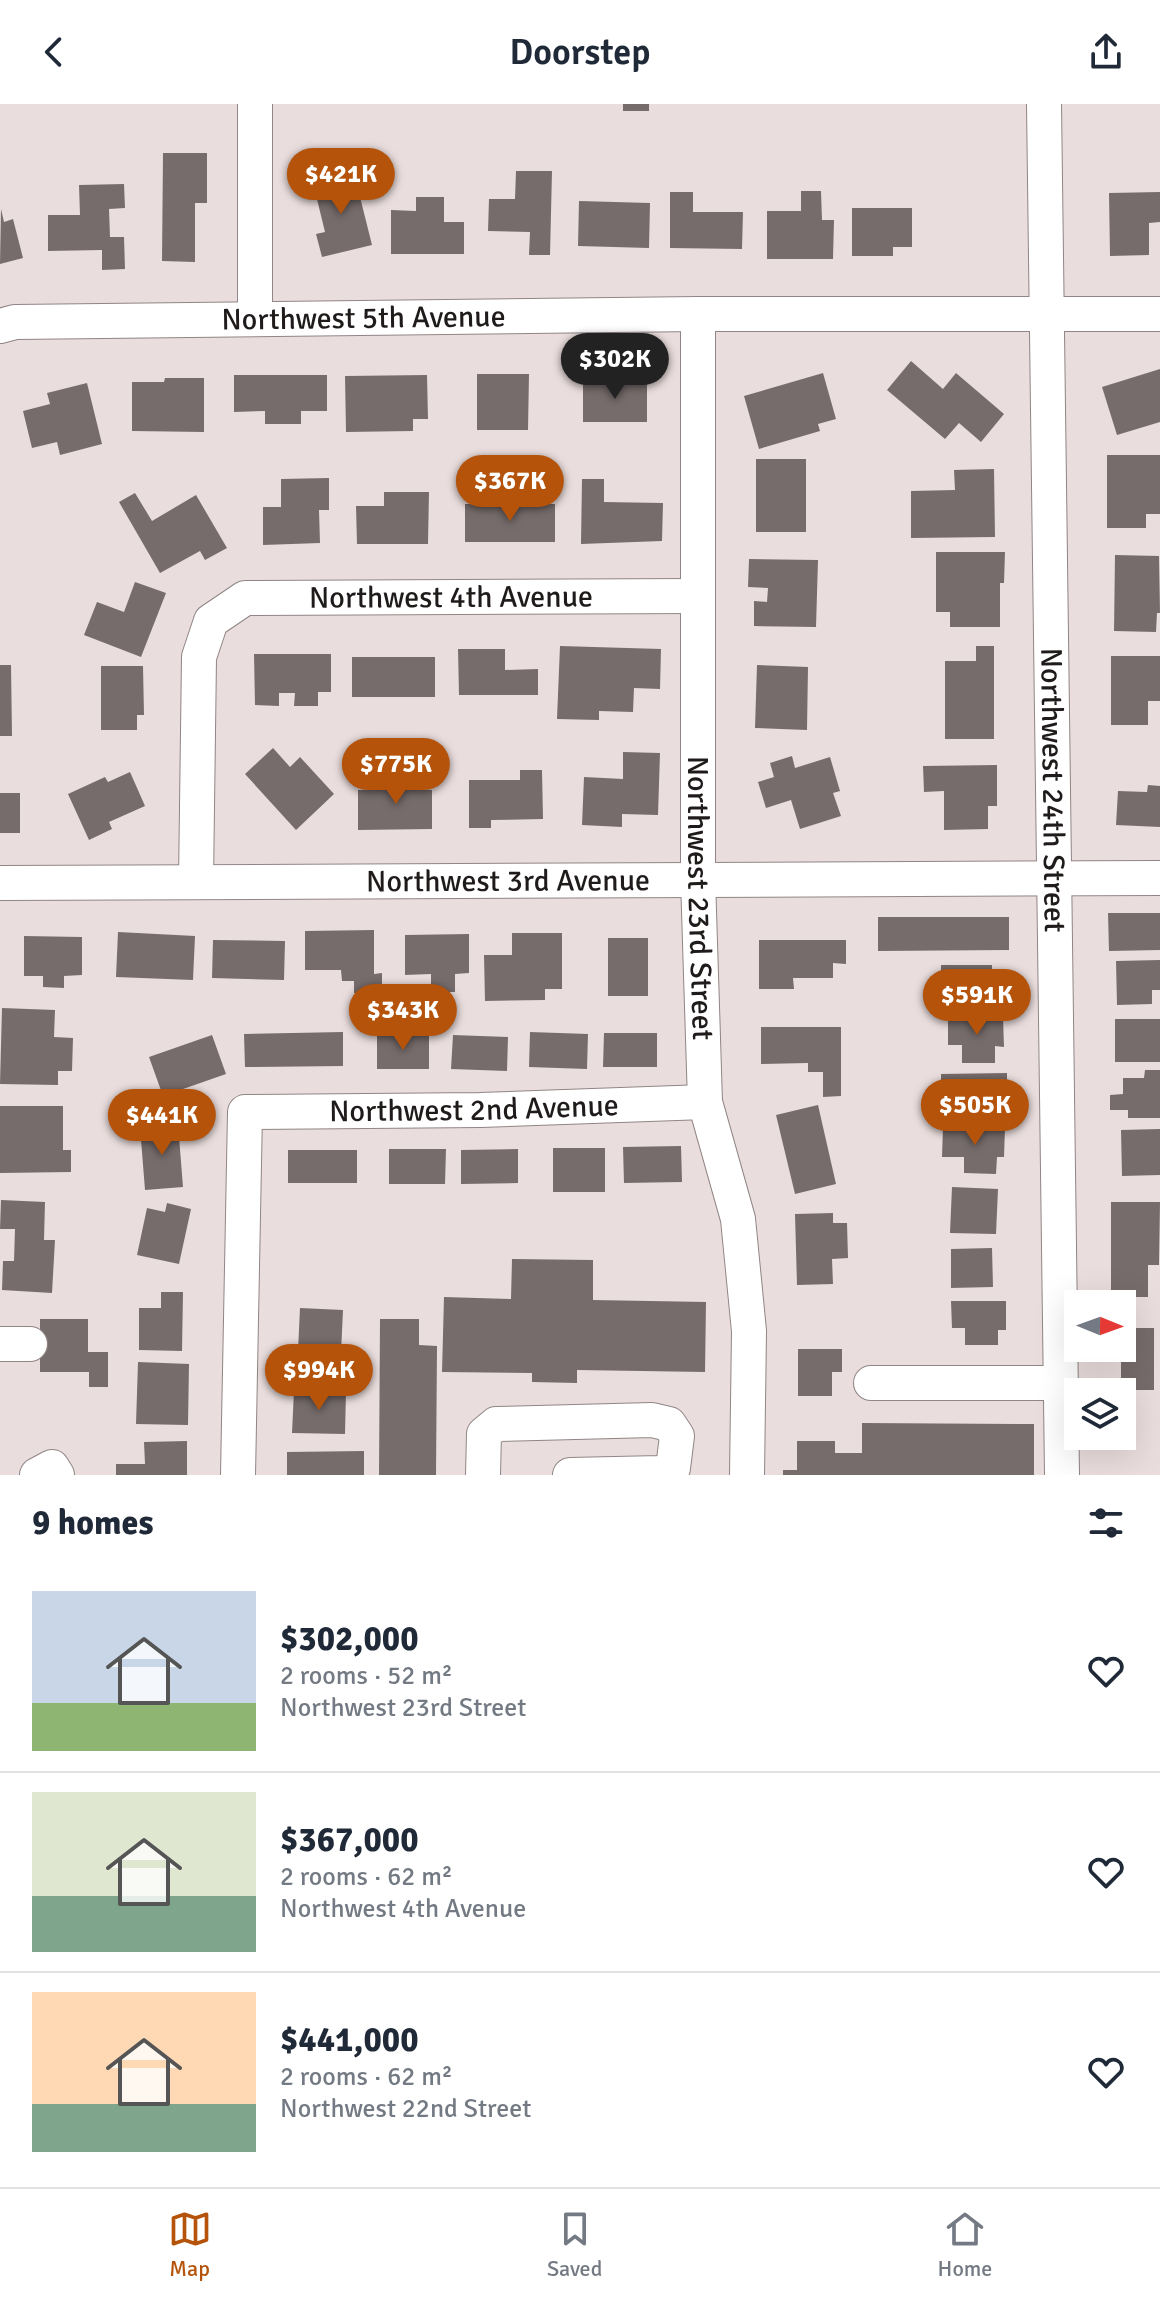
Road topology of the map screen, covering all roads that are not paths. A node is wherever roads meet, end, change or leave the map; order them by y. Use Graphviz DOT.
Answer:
graph roads {
  1 [pos="255,104"];
  2 [pos="1044,104"];
  3 [pos="698,314"];
  4 [pos="1045,314"];
  5 [pos="1160,314"];
  6 [pos="255,318"];
  7 [pos="0,326"];
  8 [pos="697,596"];
  9 [pos="1052,877"];
  10 [pos="1160,878"];
  11 [pos="698,879"];
  12 [pos="196,882"];
  13 [pos="0,883"];
  14 [pos="705,1102"];
  15 [pos="871,1383"];
  16 [pos="1061,1383"];
  17 [pos="37,1475"];
  18 [pos="57,1475"];
  19 [pos="238,1475"];
  20 [pos="483,1475"];
  21 [pos="570,1475"];
  22 [pos="747,1475"];
  23 [pos="1062,1475"];
  1 -- 6 [label="street"];
  2 -- 4 [label="street, Northwest 24th Street"];
  3 -- 4 [label="street, Northwest 5th Avenue"];
  3 -- 6 [label="street, Northwest 5th Avenue"];
  3 -- 8 [label="street, Northwest 23rd Street"];
  4 -- 5 [label="street, Northwest 5th Avenue"];
  4 -- 9 [label="street, Northwest 24th Street"];
  6 -- 7 [label="street, Northwest 5th Avenue"];
  8 -- 11 [label="street, Northwest 23rd Street"];
  8 -- 12 [label="street, Northwest 4th Avenue"];
  9 -- 10 [label="street, Northwest 3rd Avenue"];
  9 -- 11 [label="street, Northwest 3rd Avenue"];
  9 -- 16 [label="street, Northwest 24th Street"];
  11 -- 12 [label="street, Northwest 3rd Avenue"];
  11 -- 14 [label="street, Northwest 23rd Street"];
  12 -- 13 [label="street, Northwest 3rd Avenue"];
  14 -- 19 [label="street, Northwest 2nd Avenue"];
  14 -- 22 [label="street, Northwest 23rd Street"];
  15 -- 16 [label="street"];
  16 -- 23 [label="street, Northwest 24th Street"];
  17 -- 18 [label="street"];
  20 -- 21 [label="street"];
}
